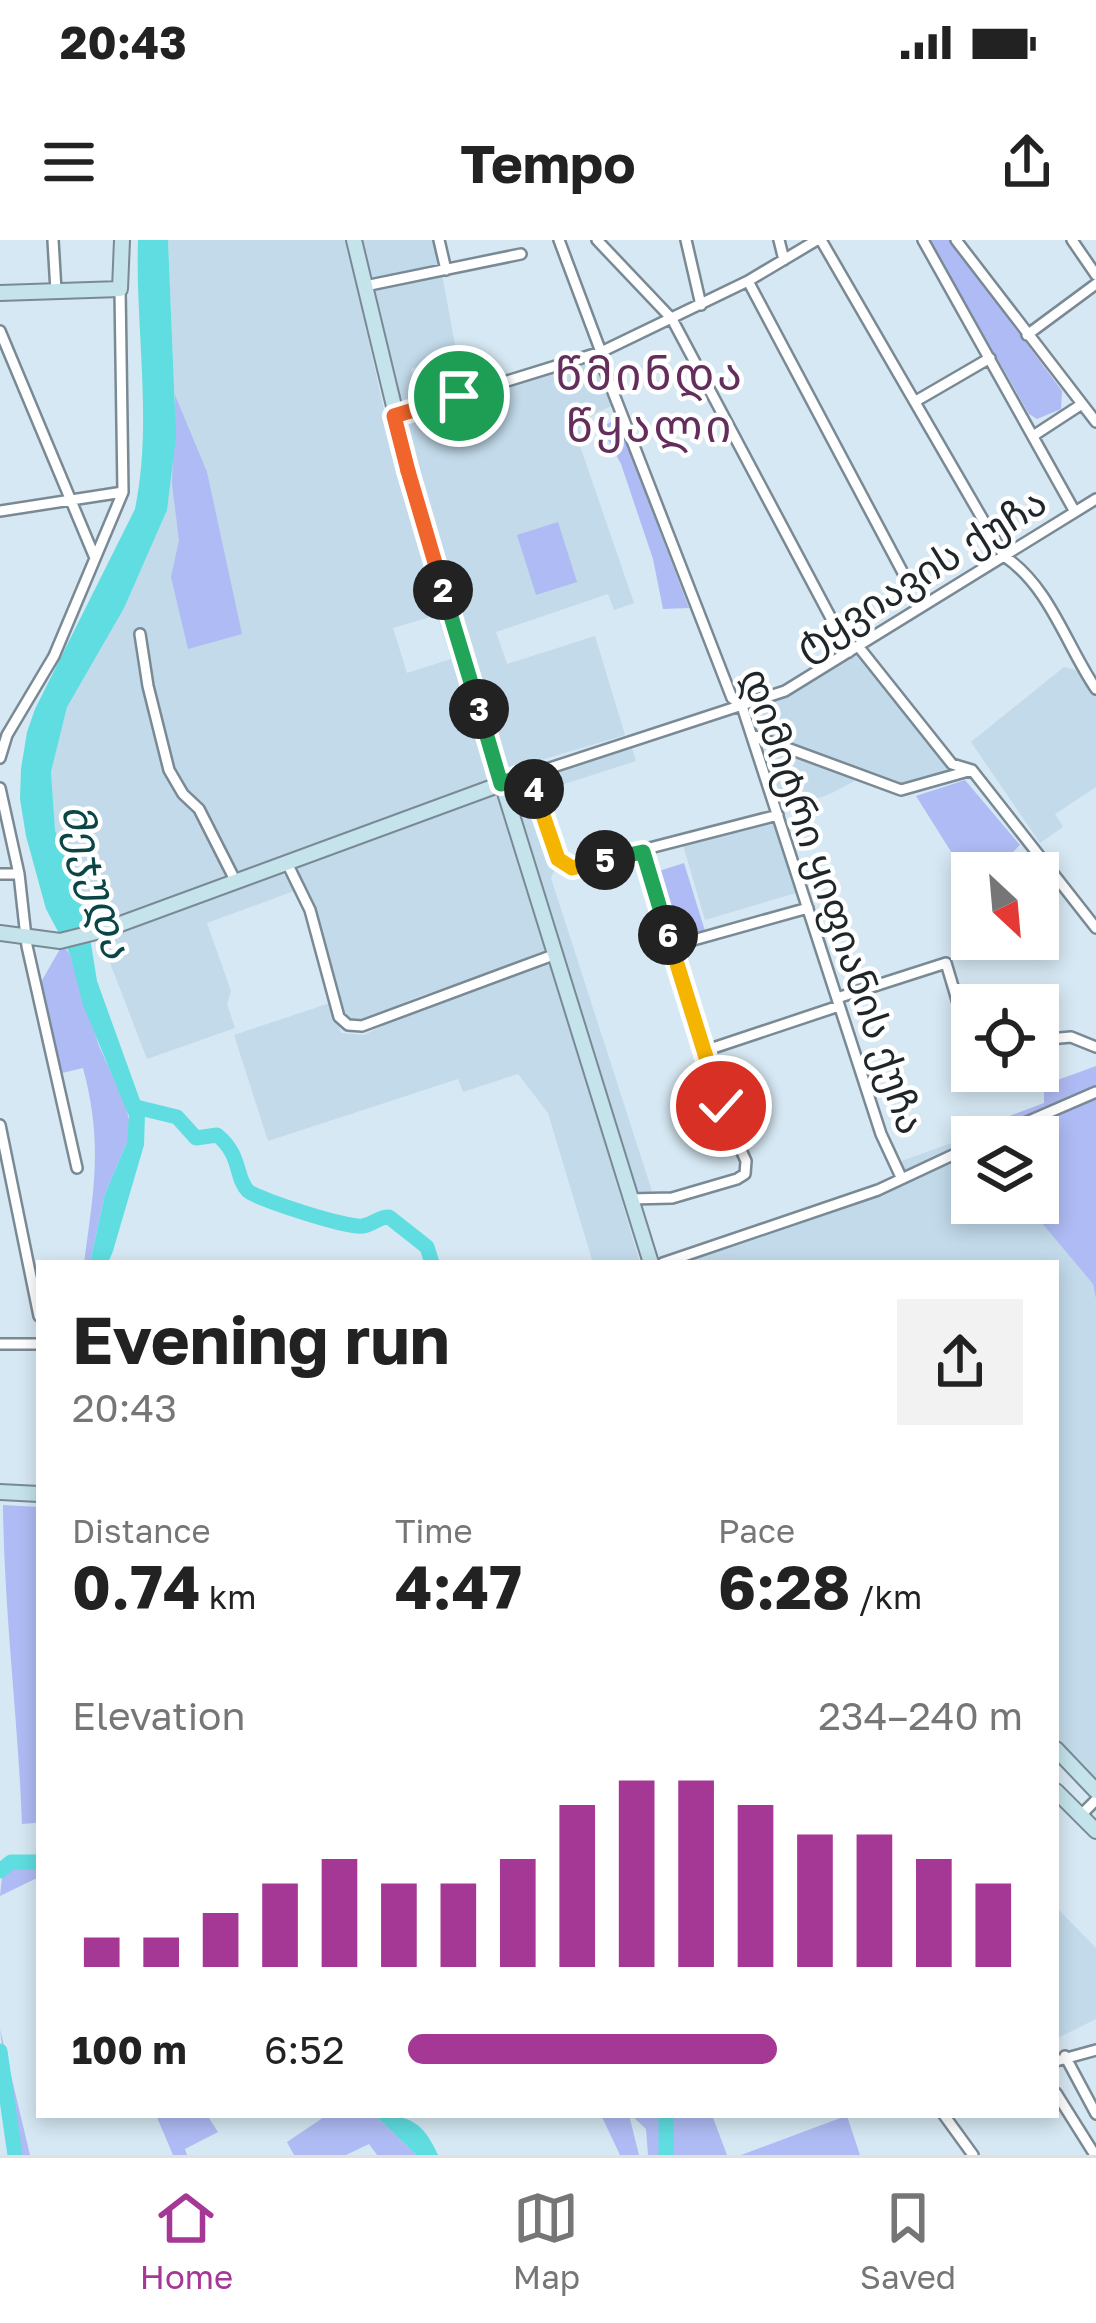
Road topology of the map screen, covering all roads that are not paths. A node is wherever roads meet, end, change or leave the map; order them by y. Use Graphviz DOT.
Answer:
graph roads {
  1 [pos="53,240"];
  2 [pos="122,240"];
  3 [pos="354,240"];
  4 [pos="440,240"];
  5 [pos="559,240"];
  6 [pos="597,240"];
  7 [pos="686,240"];
  8 [pos="779,240"];
  9 [pos="819,240"];
  10 [pos="923,240"];
  11 [pos="956,240"];
  12 [pos="1072,240"];
  13 [pos="521,254"];
  14 [pos="784,260"];
  15 [pos="446,270"];
  16 [pos="1096,279"];
  17 [pos="748,281"];
  18 [pos="365,286"];
  19 [pos="120,289"];
  20 [pos="56,291"];
  21 [pos="0,293"];
  22 [pos="701,305"];
  23 [pos="672,319"];
  24 [pos="0,331"];
  25 [pos="1027,335"];
  26 [pos="601,352"];
  27 [pos="990,358"];
  28 [pos="916,400"];
  29 [pos="1082,404"];
  30 [pos="394,416"];
  31 [pos="1096,422"];
  32 [pos="1033,436"];
  33 [pos="123,492"];
  34 [pos="1096,499"];
  35 [pos="70,500"];
  36 [pos="0,511"];
  37 [pos="1076,512"];
  38 [pos="1004,556"];
  39 [pos="96,561"];
  40 [pos="910,586"];
  41 [pos="140,634"];
  42 [pos="854,649"];
  43 [pos="1096,689"];
  44 [pos="742,706"];
  45 [pos="4,735"];
  46 [pos="752,735"];
  47 [pos="0,758"];
  48 [pos="972,770"];
  49 [pos="529,772"];
  50 [pos="501,784"];
  51 [pos="0,788"];
  52 [pos="778,815"];
  53 [pos="643,852"];
  54 [pos="287,863"];
  55 [pos="0,874"];
  56 [pos="19,874"];
  57 [pos="236,882"];
  58 [pos="808,908"];
  59 [pos="1096,928"];
  60 [pos="0,934"];
  61 [pos="25,937"];
  62 [pos="672,946"];
  63 [pos="556,954"];
  64 [pos="952,984"];
  65 [pos="838,1002"];
  66 [pos="1059,1038"];
  67 [pos="1096,1047"];
  68 [pos="704,1052"];
  69 [pos="1096,1092"];
  70 [pos="1041,1116"];
  71 [pos="0,1125"];
  72 [pos="951,1155"];
  73 [pos="77,1168"];
  74 [pos="901,1177"];
  75 [pos="630,1199"];
  76 [pos="648,1259"];
  77 [pos="672,1260"];
  78 [pos="36,1301"];
  79 [pos="0,1344"];
  80 [pos="36,1344"];
  81 [pos="0,1492"];
  82 [pos="36,1494"];
  83 [pos="1059,1752"];
  84 [pos="1059,1794"];
  85 [pos="1096,1796"];
  86 [pos="1081,1815"];
  87 [pos="1096,1831"];
  88 [pos="1096,2050"];
  89 [pos="1060,2058"];
  90 [pos="1059,2098"];
  91 [pos="1096,2114"];
  92 [pos="946,2118"];
  93 [pos="973,2155"];
  94 [pos="1095,2155"];
  1 -- 20 [label="street"];
  2 -- 19 [label="main road"];
  3 -- 18 [label="main road"];
  4 -- 15 [label="street"];
  5 -- 26 [label="street, დიმიტრი ყიფიანის ქუჩა"];
  6 -- 23 [label="street"];
  7 -- 22 [label="street"];
  8 -- 14 [label="street"];
  9 -- 14 [label="street"];
  9 -- 28 [label="street"];
  10 -- 27 [label="street"];
  11 -- 25 [label="street"];
  12 -- 16 [label="street"];
  13 -- 15 [label="street"];
  14 -- 17 [label="street"];
  15 -- 18 [label="street"];
  16 -- 25 [label="street"];
  17 -- 22 [label="street"];
  17 -- 40 [label="street"];
  18 -- 30 [label="main road"];
  19 -- 20 [label="main road"];
  19 -- 33 [label="street"];
  20 -- 21 [label="main road"];
  22 -- 23 [label="street"];
  23 -- 26 [label="street"];
  23 -- 42 [label="street"];
  24 -- 35 [label="street"];
  25 -- 29 [label="street"];
  26 -- 30 [label="street"];
  26 -- 44 [label="street, დიმიტრი ყიფიანის ქუჩა"];
  27 -- 28 [label="street"];
  27 -- 32 [label="street"];
  28 -- 38 [label="street"];
  29 -- 31 [label="street"];
  29 -- 32 [label="street"];
  30 -- 50 [label="main road"];
  32 -- 37 [label="street"];
  33 -- 35 [label="street"];
  33 -- 39 [label="street"];
  34 -- 37 [label="street, ტყვიავის ქუჩა"];
  35 -- 36 [label="street"];
  35 -- 39 [label="street"];
  37 -- 38 [label="street, ტყვიავის ქუჩა"];
  38 -- 42 [label="street, ტყვიავის ქუჩა"];
  38 -- 43 [label="street"];
  39 -- 45 [label="street"];
  41 -- 57 [label="street"];
  42 -- 44 [label="street, ტყვიავის ქუჩა"];
  42 -- 48 [label="street"];
  44 -- 46 [label="street, დიმიტრი ყიფიანის ქუჩა"];
  44 -- 49 [label="street, ტყვიავის ქუჩა"];
  45 -- 47 [label="street"];
  46 -- 48 [label="street"];
  46 -- 52 [label="street, დიმიტრი ყიფიანის ქუჩა"];
  48 -- 59 [label="street"];
  49 -- 50 [label="street, ტყვიავის ქუჩა"];
  49 -- 53 [label="street"];
  50 -- 54 [label="main road"];
  50 -- 63 [label="main road"];
  51 -- 56 [label="street"];
  52 -- 53 [label="street"];
  52 -- 58 [label="street, დიმიტრი ყიფიანის ქუჩა"];
  53 -- 62 [label="street"];
  54 -- 57 [label="main road"];
  54 -- 63 [label="street"];
  55 -- 56 [label="street"];
  56 -- 61 [label="street"];
  57 -- 61 [label="main road"];
  58 -- 62 [label="street"];
  58 -- 65 [label="street, დიმიტრი ყიფიანის ქუჩა"];
  60 -- 61 [label="main road"];
  61 -- 73 [label="street"];
  62 -- 68 [label="street"];
  63 -- 75 [label="main road"];
  64 -- 65 [label="street"];
  65 -- 68 [label="street"];
  65 -- 74 [label="street, დიმიტრი ყიფიანის ქუჩა"];
  66 -- 67 [label="street"];
  68 -- 75 [label="street"];
  69 -- 70 [label="street"];
  71 -- 78 [label="street"];
  72 -- 74 [label="street"];
  74 -- 77 [label="street"];
  75 -- 76 [label="main road"];
  79 -- 80 [label="street"];
  81 -- 82 [label="main road"];
  83 -- 85 [label="main road"];
  84 -- 86 [label="main road"];
  85 -- 86 [label="street"];
  86 -- 87 [label="main road"];
  88 -- 89 [label="street"];
  89 -- 91 [label="street"];
  90 -- 94 [label="street"];
  92 -- 93 [label="street"];
}
